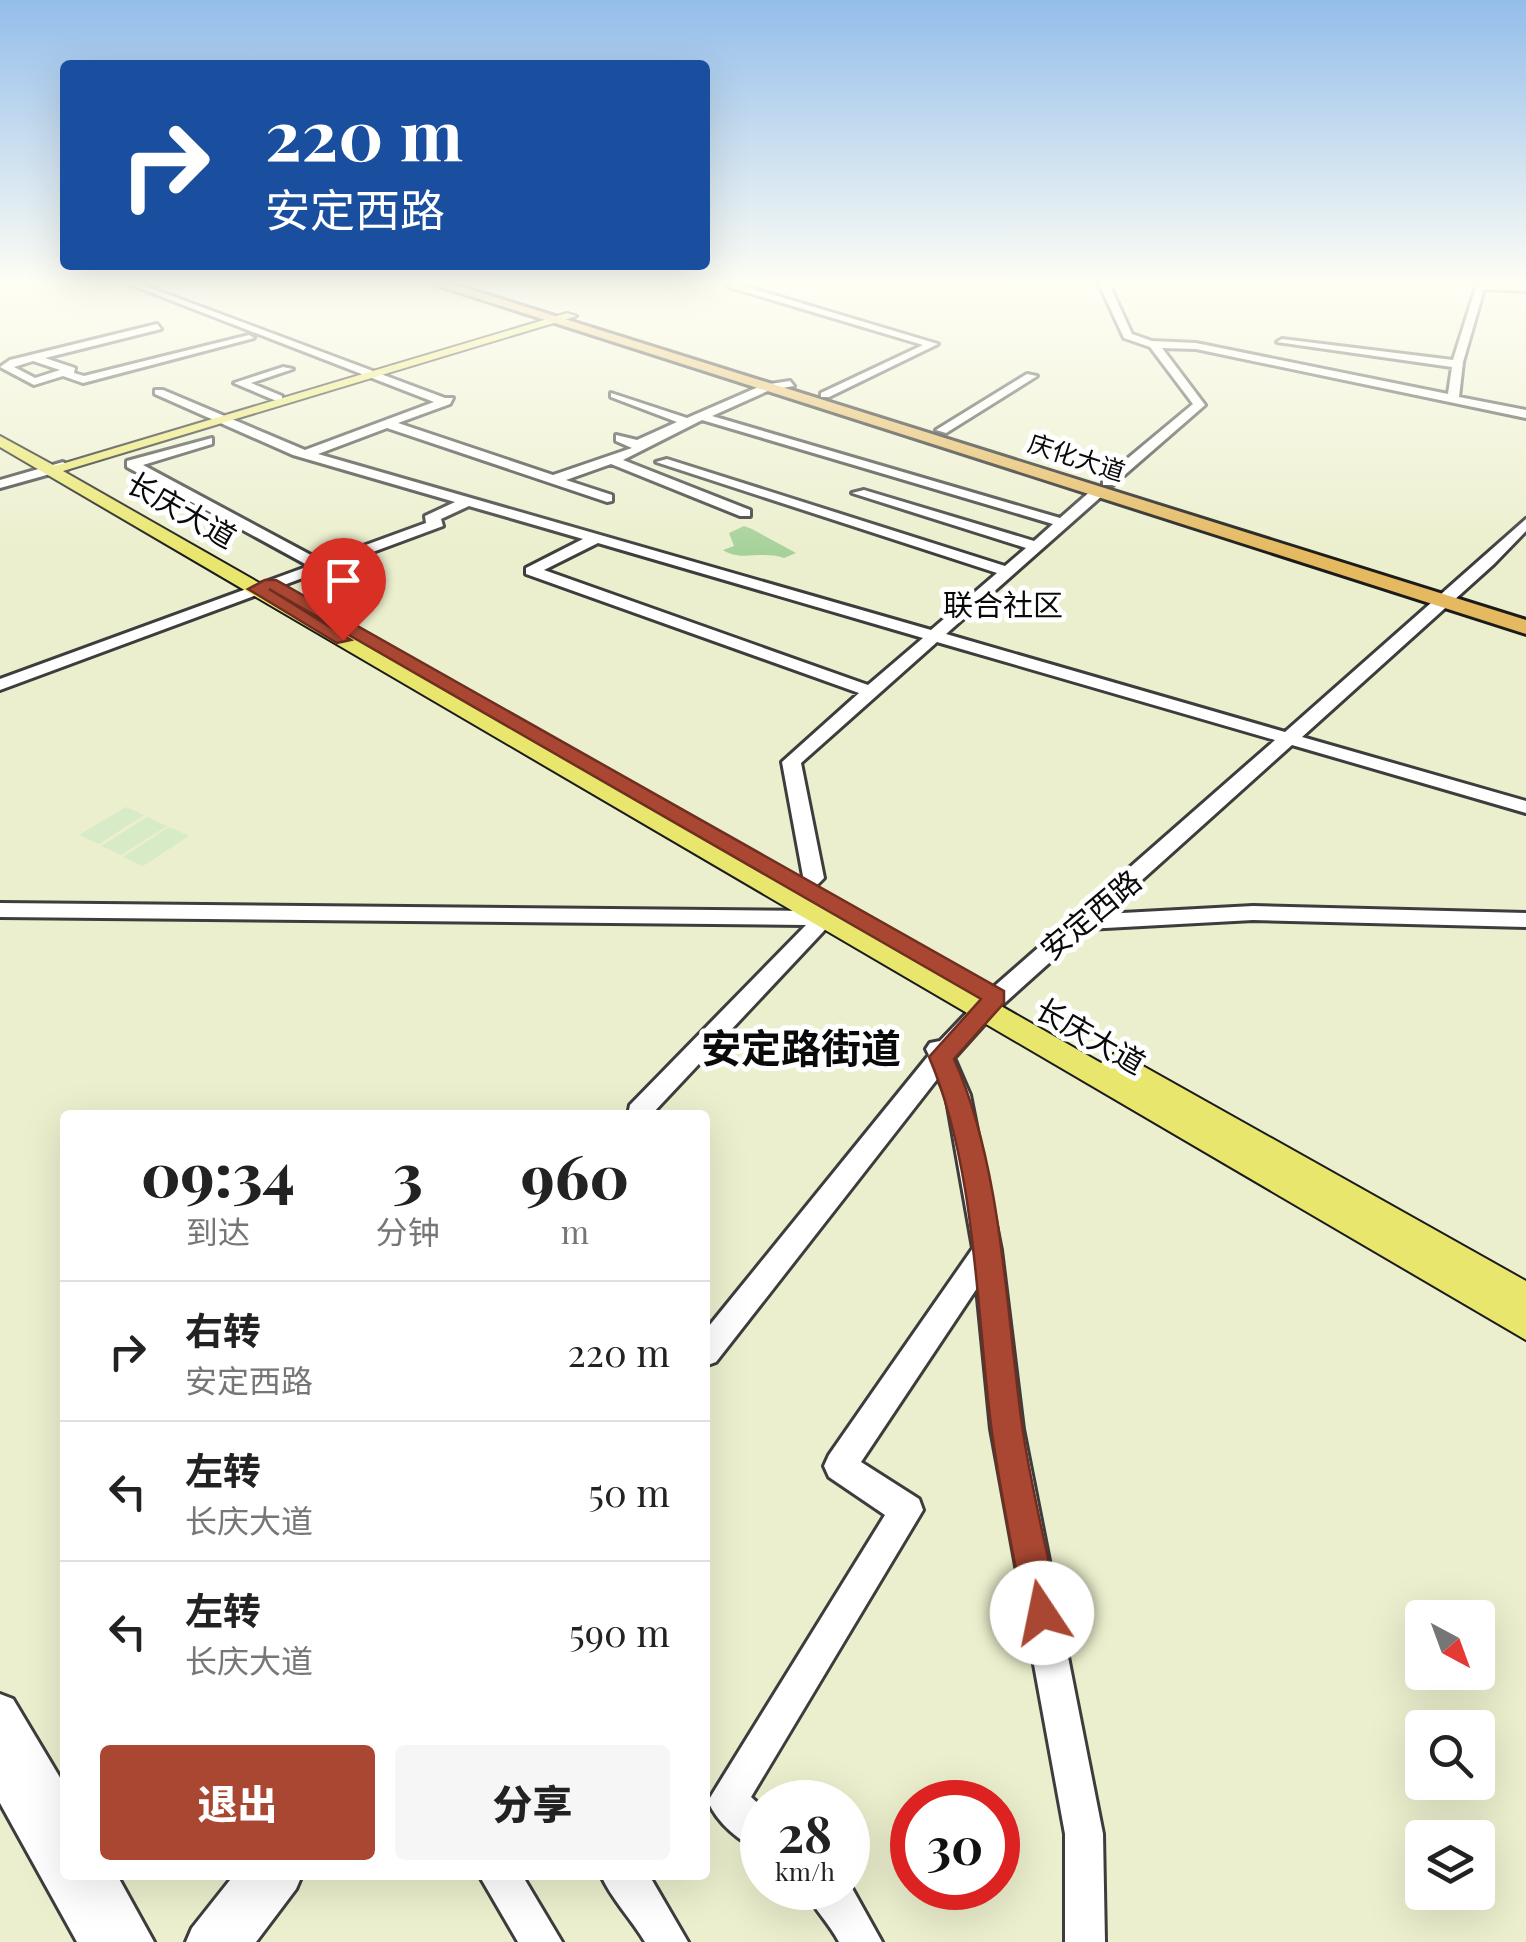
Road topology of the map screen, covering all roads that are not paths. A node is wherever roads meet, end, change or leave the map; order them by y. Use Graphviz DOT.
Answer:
graph roads {
  1 [pos="20,375"];
  2 [pos="64,375"];
  3 [pos="69,375"];
  4 [pos="105,375"];
  5 [pos="270,375"];
  6 [pos="363,375"];
  7 [pos="364,375"];
  8 [pos="380,375"];
  9 [pos="732,375"];
  10 [pos="758,375"];
  11 [pos="869,375"];
  12 [pos="1175,375"];
  13 [pos="1332,375"];
  14 [pos="1457,375"];
  15 [pos="1031,376"];
  16 [pos="790,384"];
  17 [pos="766,386"];
  18 [pos="160,392"];
  19 [pos="615,395"];
  20 [pos="826,395"];
  21 [pos="278,398"];
  22 [pos="1453,400"];
  23 [pos="1526,414"];
  24 [pos="220,418"];
  25 [pos="693,419"];
  26 [pos="392,425"];
  27 [pos="0,429"];
  28 [pos="942,430"];
  29 [pos="620,438"];
  30 [pos="0,441"];
  31 [pos="208,441"];
  32 [pos="638,444"];
  33 [pos="307,454"];
  34 [pos="610,460"];
  35 [pos="662,462"];
  36 [pos="54,466"];
  37 [pos="550,481"];
  38 [pos="0,482"];
  39 [pos="1103,487"];
  40 [pos="859,493"];
  41 [pos="607,498"];
  42 [pos="468,501"];
  43 [pos="746,513"];
  44 [pos="1526,514"];
  45 [pos="1062,522"];
  46 [pos="1526,523"];
  47 [pos="595,538"];
  48 [pos="1036,546"];
  49 [pos="320,566"];
  50 [pos="1007,571"];
  51 [pos="263,586"];
  52 [pos="1445,594"];
  53 [pos="1526,614"];
  54 [pos="1526,627"];
  55 [pos="934,637"];
  56 [pos="2,681"];
  57 [pos="871,692"];
  58 [pos="1283,738"];
  59 [pos="1526,808"];
  60 [pos="803,887"];
  61 [pos="0,910"];
  62 [pos="825,918"];
  63 [pos="1526,920"];
  64 [pos="1073,922"];
  65 [pos="985,1001"];
  66 [pos="939,1051"];
  67 [pos="642,1110"];
  68 [pos="987,1250"];
  69 [pos="1526,1299"];
  70 [pos="1526,1324"];
  71 [pos="710,1325"];
  72 [pos="710,1346"];
  73 [pos="0,1712"];
  74 [pos="0,1766"];
  75 [pos="740,1813"];
  76 [pos="60,1814"];
  77 [pos="60,1872"];
  78 [pos="65,1880"];
  79 [pos="98,1880"];
  80 [pos="255,1880"];
  81 [pos="278,1880"];
  82 [pos="503,1880"];
  83 [pos="625,1880"];
  84 [pos="844,1910"];
  85 [pos="100,1942"];
  86 [pos="134,1942"];
  87 [pos="206,1942"];
  88 [pos="230,1942"];
  89 [pos="542,1942"];
  90 [pos="668,1942"];
  91 [pos="862,1942"];
  92 [pos="1085,1942"];
  1 -- 2 [label="street"];
  3 -- 4 [label="street"];
  5 -- 21 [label="street"];
  6 -- 21 [label="main road"];
  7 -- 24 [label="main road"];
  8 -- 26 [label="street"];
  9 -- 17 [label="highway, 庆化大道"];
  10 -- 16 [label="highway, 庆化大道"];
  11 -- 20 [label="street"];
  12 -- 39 [label="street"];
  13 -- 22 [label="street"];
  14 -- 22 [label="street"];
  15 -- 28 [label="street"];
  16 -- 17 [label="street"];
  16 -- 20 [label="highway, 庆化大道"];
  17 -- 25 [label="street"];
  17 -- 39 [label="highway, 庆化大道"];
  18 -- 24 [label="street"];
  19 -- 25 [label="street"];
  20 -- 28 [label="highway, 庆化大道"];
  21 -- 24 [label="main road"];
  22 -- 23 [label="street"];
  24 -- 33 [label="street"];
  24 -- 36 [label="main road"];
  25 -- 32 [label="street"];
  25 -- 45 [label="street"];
  26 -- 33 [label="street"];
  26 -- 37 [label="street"];
  27 -- 36 [label="main road, 长庆大道"];
  28 -- 39 [label="highway, 庆化大道"];
  29 -- 32 [label="street"];
  30 -- 36 [label="main road, 长庆大道"];
  31 -- 49 [label="street"];
  32 -- 34 [label="street"];
  33 -- 42 [label="street"];
  34 -- 37 [label="street"];
  34 -- 43 [label="street"];
  35 -- 50 [label="street"];
  36 -- 38 [label="street"];
  36 -- 51 [label="main road, 长庆大道"];
  37 -- 41 [label="street"];
  39 -- 45 [label="street"];
  39 -- 52 [label="highway, 庆化大道"];
  40 -- 48 [label="street"];
  42 -- 47 [label="street"];
  42 -- 49 [label="street"];
  44 -- 52 [label="street, 安定西路"];
  45 -- 48 [label="street"];
  46 -- 52 [label="street, 安定西路"];
  47 -- 55 [label="street"];
  47 -- 57 [label="street"];
  48 -- 50 [label="street"];
  49 -- 51 [label="street"];
  50 -- 55 [label="street"];
  51 -- 56 [label="street"];
  51 -- 60 [label="main road, 长庆大道"];
  51 -- 62 [label="main road, 长庆大道"];
  52 -- 53 [label="highway, 庆化大道"];
  52 -- 54 [label="highway, 庆化大道"];
  52 -- 58 [label="street, 安定西路"];
  55 -- 57 [label="street"];
  55 -- 58 [label="street"];
  57 -- 60 [label="street"];
  58 -- 59 [label="street"];
  58 -- 64 [label="street, 安定西路"];
  60 -- 65 [label="main road, 长庆大道"];
  61 -- 62 [label="street"];
  62 -- 65 [label="main road, 长庆大道"];
  62 -- 67 [label="street"];
  63 -- 64 [label="street"];
  64 -- 65 [label="street, 安定西路"];
  65 -- 66 [label="street, 安定西路"];
  65 -- 69 [label="main road, 长庆大道"];
  65 -- 70 [label="main road, 长庆大道"];
  66 -- 68 [label="street"];
  66 -- 71 [label="street, 安定西路"];
  66 -- 72 [label="street, 安定西路"];
  68 -- 75 [label="street"];
  68 -- 92 [label="street"];
  73 -- 76 [label="street"];
  74 -- 77 [label="street"];
  78 -- 85 [label="street"];
  79 -- 86 [label="street"];
  80 -- 87 [label="street"];
  81 -- 88 [label="street"];
  82 -- 89 [label="street"];
  83 -- 90 [label="street"];
  84 -- 91 [label="street"];
}
